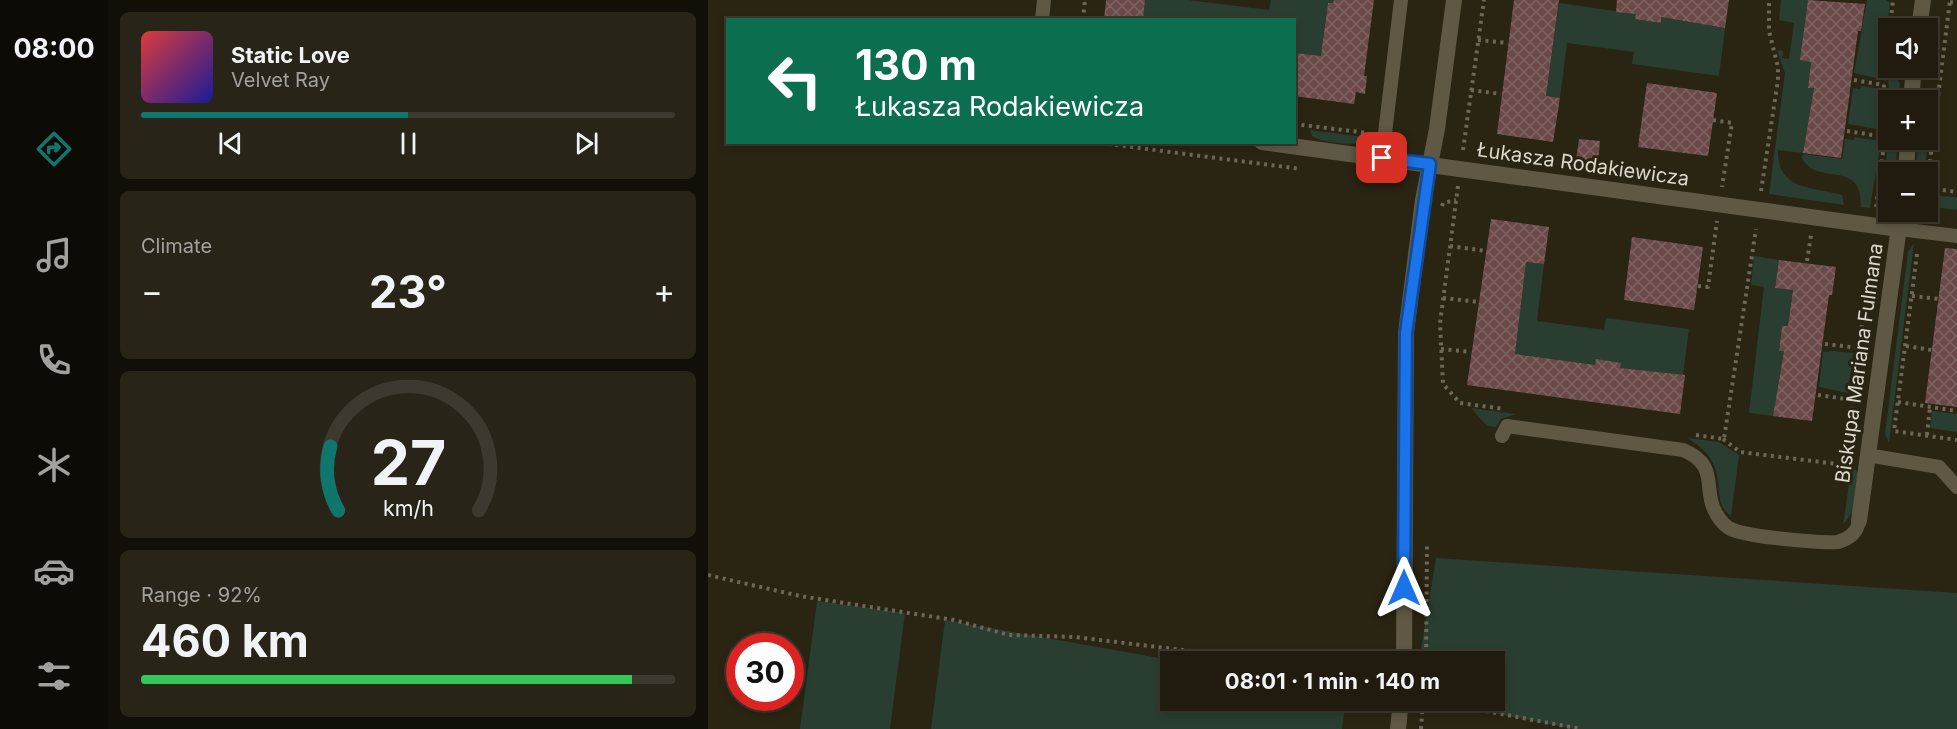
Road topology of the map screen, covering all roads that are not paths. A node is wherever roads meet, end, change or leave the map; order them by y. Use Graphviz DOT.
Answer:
graph roads {
  1 [pos="1044,0"];
  2 [pos="1401,0"];
  3 [pos="1454,0"];
  4 [pos="1923,0"];
  5 [pos="1042,18"];
  6 [pos="1920,18"];
  7 [pos="1277,144"];
  8 [pos="1382,158"];
  9 [pos="1430,164"];
  10 [pos="1900,222"];
  11 [pos="1899,229"];
  12 [pos="1957,236"];
  13 [pos="1502,436"];
  14 [pos="1867,455"];
  15 [pos="1957,487"];
  16 [pos="1859,520"];
  17 [pos="1404,651"];
  18 [pos="1400,711"];
  19 [pos="1398,729"];
  1 -- 5 [label="lane"];
  2 -- 8 [label="lane"];
  3 -- 9 [label="street"];
  4 -- 6 [label="street"];
  7 -- 8 [label="street, Łukasza Rodakiewicza"];
  8 -- 9 [label="street, Łukasza Rodakiewicza"];
  9 -- 11 [label="street, Łukasza Rodakiewicza"];
  9 -- 17 [label="street"];
  10 -- 11 [label="street, Biskupa Mariana Fulmana"];
  11 -- 12 [label="lane"];
  11 -- 14 [label="street, Biskupa Mariana Fulmana"];
  13 -- 16 [label="lane"];
  14 -- 15 [label="lane"];
  14 -- 16 [label="street, Biskupa Mariana Fulmana"];
  18 -- 19 [label="street"];
}
